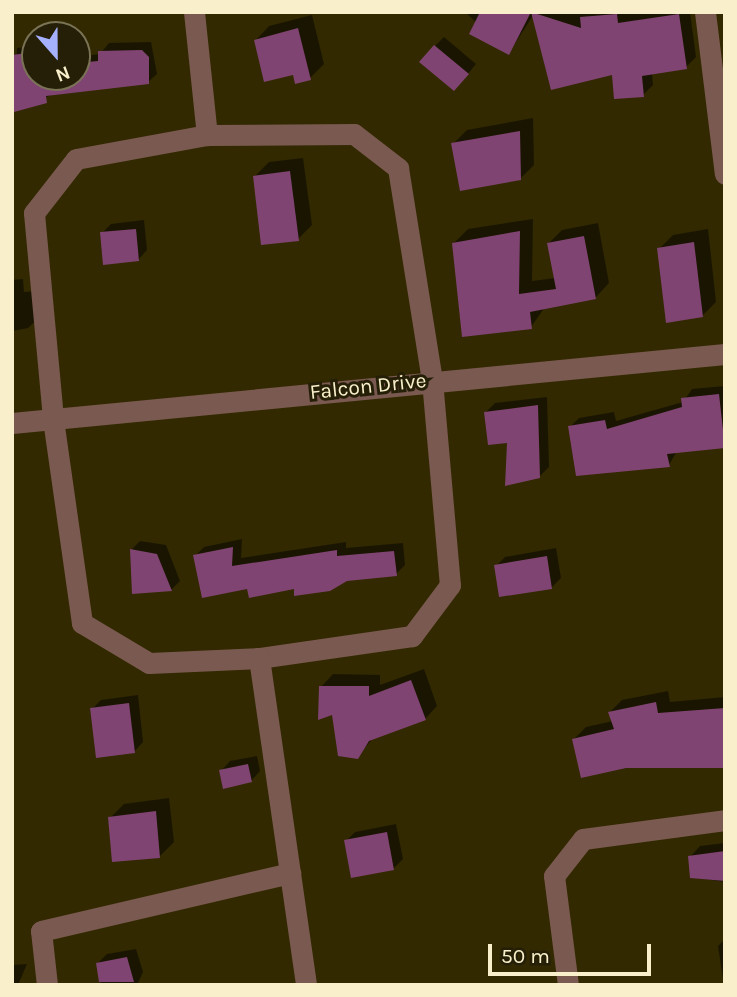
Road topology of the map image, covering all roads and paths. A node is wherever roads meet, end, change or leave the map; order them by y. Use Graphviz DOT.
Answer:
graph roads {
  1 [pos="194,12"];
  2 [pos="705,12"];
  3 [pos="207,135"];
  4 [pos="725,174"];
  5 [pos="725,354"];
  6 [pos="432,380"];
  7 [pos="53,418"];
  8 [pos="12,423"];
  9 [pos="259,658"];
  10 [pos="725,820"];
  11 [pos="290,873"];
  12 [pos="47,985"];
  13 [pos="306,985"];
  14 [pos="568,985"];
  1 -- 3 [label="street"];
  2 -- 4 [label="street"];
  3 -- 6 [label="street"];
  3 -- 7 [label="street"];
  5 -- 6 [label="street, Falcon Drive"];
  6 -- 7 [label="street, Falcon Drive"];
  6 -- 9 [label="street"];
  7 -- 8 [label="street, Falcon Drive"];
  7 -- 9 [label="street"];
  9 -- 11 [label="street"];
  10 -- 14 [label="street"];
  11 -- 12 [label="street"];
  11 -- 13 [label="street"];
}
